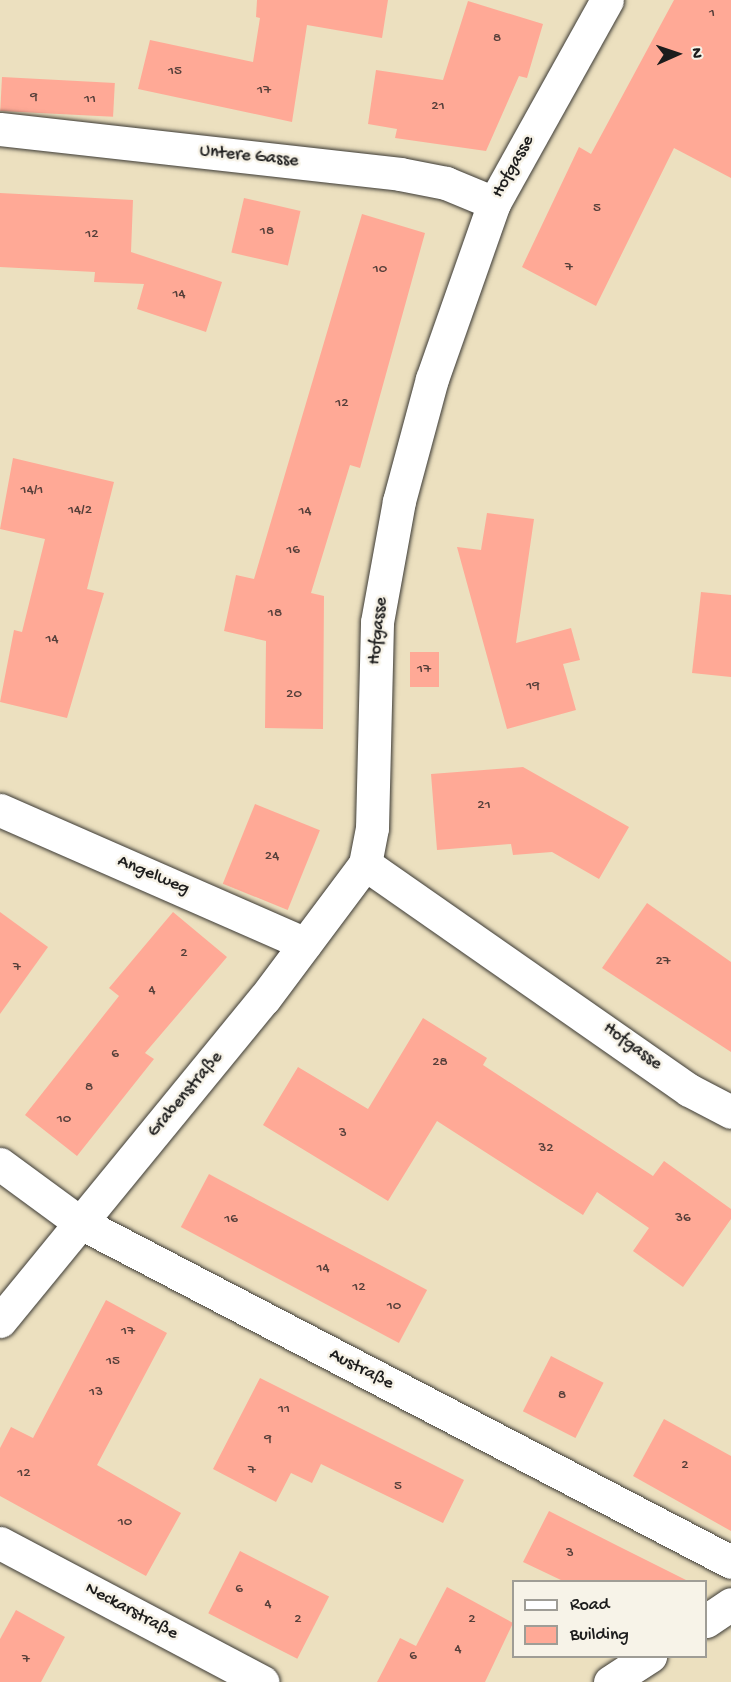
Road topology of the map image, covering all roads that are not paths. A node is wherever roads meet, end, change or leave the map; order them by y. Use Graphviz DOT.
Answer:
graph roads {
  1 [pos="607,0"];
  2 [pos="0,129"];
  3 [pos="494,202"];
  4 [pos="0,810"];
  5 [pos="365,864"];
  6 [pos="306,944"];
  7 [pos="731,1112"];
  8 [pos="0,1164"];
  9 [pos="79,1222"];
  10 [pos="0,1321"];
  11 [pos="0,1543"];
  12 [pos="731,1562"];
  13 [pos="731,1604"];
  14 [pos="707,1620"];
  15 [pos="647,1658"];
  16 [pos="262,1682"];
  17 [pos="610,1682"];
  1 -- 3 [label="street, Hofgasse"];
  2 -- 3 [label="street, Untere Gasse"];
  3 -- 5 [label="street, Hofgasse"];
  4 -- 6 [label="street, Angelweg"];
  5 -- 6 [label="street, Grabenstraße"];
  5 -- 7 [label="street, Hofgasse"];
  6 -- 9 [label="street, Grabenstraße"];
  8 -- 9 [label="street, Austraße"];
  9 -- 10 [label="street, Grabenstraße"];
  9 -- 12 [label="street, Austraße"];
  11 -- 16 [label="street, Neckarstraße"];
  13 -- 14 [label="street"];
  15 -- 17 [label="street"];
}
